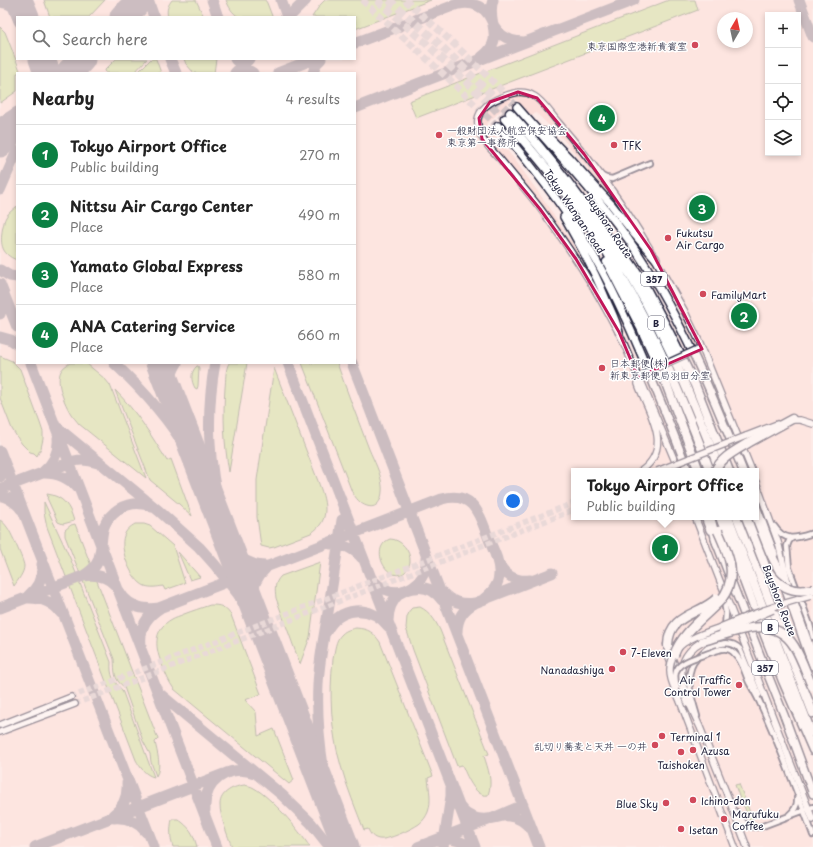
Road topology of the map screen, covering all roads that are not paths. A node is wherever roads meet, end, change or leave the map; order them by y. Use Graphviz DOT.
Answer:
graph roads {
  1 [pos="511,113"];
  2 [pos="522,114"];
  3 [pos="498,126"];
  4 [pos="650,163"];
  5 [pos="535,170"];
  6 [pos="600,175"];
  7 [pos="612,179"];
  8 [pos="571,186"];
  9 [pos="610,190"];
  10 [pos="575,206"];
  11 [pos="656,260"];
  12 [pos="619,332"];
  13 [pos="700,350"];
  14 [pos="642,376"];
  15 [pos="695,385"];
  16 [pos="667,386"];
  17 [pos="792,419"];
  18 [pos="813,424"];
  19 [pos="747,439"];
  20 [pos="646,468"];
  21 [pos="665,468"];
  22 [pos="678,468"];
  23 [pos="687,468"];
  24 [pos="694,468"];
  25 [pos="698,468"];
  26 [pos="709,468"];
  27 [pos="716,468"];
  28 [pos="719,468"];
  29 [pos="728,468"];
  30 [pos="733,468"];
  31 [pos="741,468"];
  32 [pos="751,468"];
  33 [pos="759,490"];
  34 [pos="759,514"];
  35 [pos="697,520"];
  36 [pos="706,520"];
  37 [pos="711,520"];
  38 [pos="714,520"];
  39 [pos="721,520"];
  40 [pos="729,520"];
  41 [pos="739,520"];
  42 [pos="747,520"];
  43 [pos="754,520"];
  44 [pos="770,520"];
  45 [pos="718,532"];
  46 [pos="813,533"];
  47 [pos="791,539"];
  48 [pos="717,543"];
  49 [pos="780,572"];
  50 [pos="723,591"];
  51 [pos="812,593"];
  52 [pos="813,637"];
  53 [pos="703,641"];
  54 [pos="706,650"];
  55 [pos="813,654"];
  56 [pos="674,655"];
  57 [pos="813,666"];
  58 [pos="812,688"];
  59 [pos="71,697"];
  60 [pos="680,701"];
  61 [pos="689,703"];
  62 [pos="75,704"];
  63 [pos="761,704"];
  64 [pos="813,713"];
  65 [pos="0,725"];
  66 [pos="700,727"];
  67 [pos="0,732"];
  68 [pos="813,738"];
  69 [pos="813,750"];
  70 [pos="812,791"];
  71 [pos="797,794"];
  72 [pos="730,801"];
  73 [pos="808,809"];
  74 [pos="788,817"];
  75 [pos="813,820"];
  76 [pos="813,835"];
  77 [pos="735,847"];
  78 [pos="747,847"];
  1 -- 2 [label="highway, Tokyo Wangan Road / 357"];
  1 -- 8 [label="highway, Bayshore Route / B"];
  1 -- 10 [label="highway, Bayshore Route / B"];
  2 -- 11 [label="highway"];
  2 -- 31 [label="highway, Tokyo Wangan Road / 357"];
  3 -- 5 [label="highway, Tokyo Wangan Road"];
  4 -- 7 [label="street"];
  5 -- 12 [label="highway"];
  5 -- 23 [label="highway, Tokyo Wangan Road"];
  6 -- 7 [label="street"];
  6 -- 9 [label="street"];
  6 -- 12 [label="street"];
  7 -- 9 [label="street"];
  8 -- 15 [label="highway"];
  8 -- 28 [label="highway, Bayshore Route / B"];
  9 -- 11 [label="street"];
  10 -- 16 [label="highway"];
  10 -- 26 [label="highway, Bayshore Route / B"];
  11 -- 13 [label="street"];
  12 -- 14 [label="street"];
  13 -- 14 [label="street, bridge"];
  13 -- 32 [label="street"];
  14 -- 20 [label="street"];
  14 -- 22 [label="street"];
  15 -- 29 [label="highway"];
  15 -- 30 [label="highway"];
  16 -- 24 [label="highway"];
  16 -- 25 [label="highway"];
  17 -- 18 [label="street"];
  17 -- 19 [label="highway"];
  19 -- 21 [label="street, bridge"];
  19 -- 27 [label="highway, bridge"];
  33 -- 44 [label="street"];
  34 -- 49 [label="highway"];
  35 -- 50 [label="street"];
  36 -- 48 [label="highway, 357"];
  37 -- 48 [label="highway"];
  38 -- 45 [label="highway"];
  39 -- 69 [label="highway"];
  40 -- 68 [label="highway, Bayshore Route / B"];
  41 -- 64 [label="highway, Bayshore Route / B"];
  42 -- 51 [label="highway, bridge"];
  43 -- 49 [label="highway"];
  44 -- 47 [label="street"];
  44 -- 55 [label="street"];
  45 -- 56 [label="highway, bridge"];
  45 -- 61 [label="highway, bridge"];
  46 -- 47 [label="street"];
  47 -- 52 [label="street"];
  48 -- 70 [label="highway, 357"];
  49 -- 57 [label="highway"];
  50 -- 54 [label="street"];
  50 -- 73 [label="street"];
  51 -- 53 [label="street, bridge"];
  51 -- 56 [label="street, bridge"];
  53 -- 58 [label="highway, bridge"];
  53 -- 61 [label="street"];
  54 -- 63 [label="street"];
  54 -- 66 [label="street"];
  56 -- 60 [label="street, bridge"];
  59 -- 65 [label="street"];
  60 -- 63 [label="street, bridge"];
  60 -- 77 [label="street"];
  61 -- 66 [label="street"];
  62 -- 67 [label="street"];
  63 -- 71 [label="street"];
  66 -- 72 [label="street"];
  71 -- 73 [label="street"];
  71 -- 74 [label="street"];
  72 -- 74 [label="street"];
  72 -- 78 [label="street"];
  73 -- 74 [label="street"];
  73 -- 75 [label="street"];
  73 -- 76 [label="street"];
}
